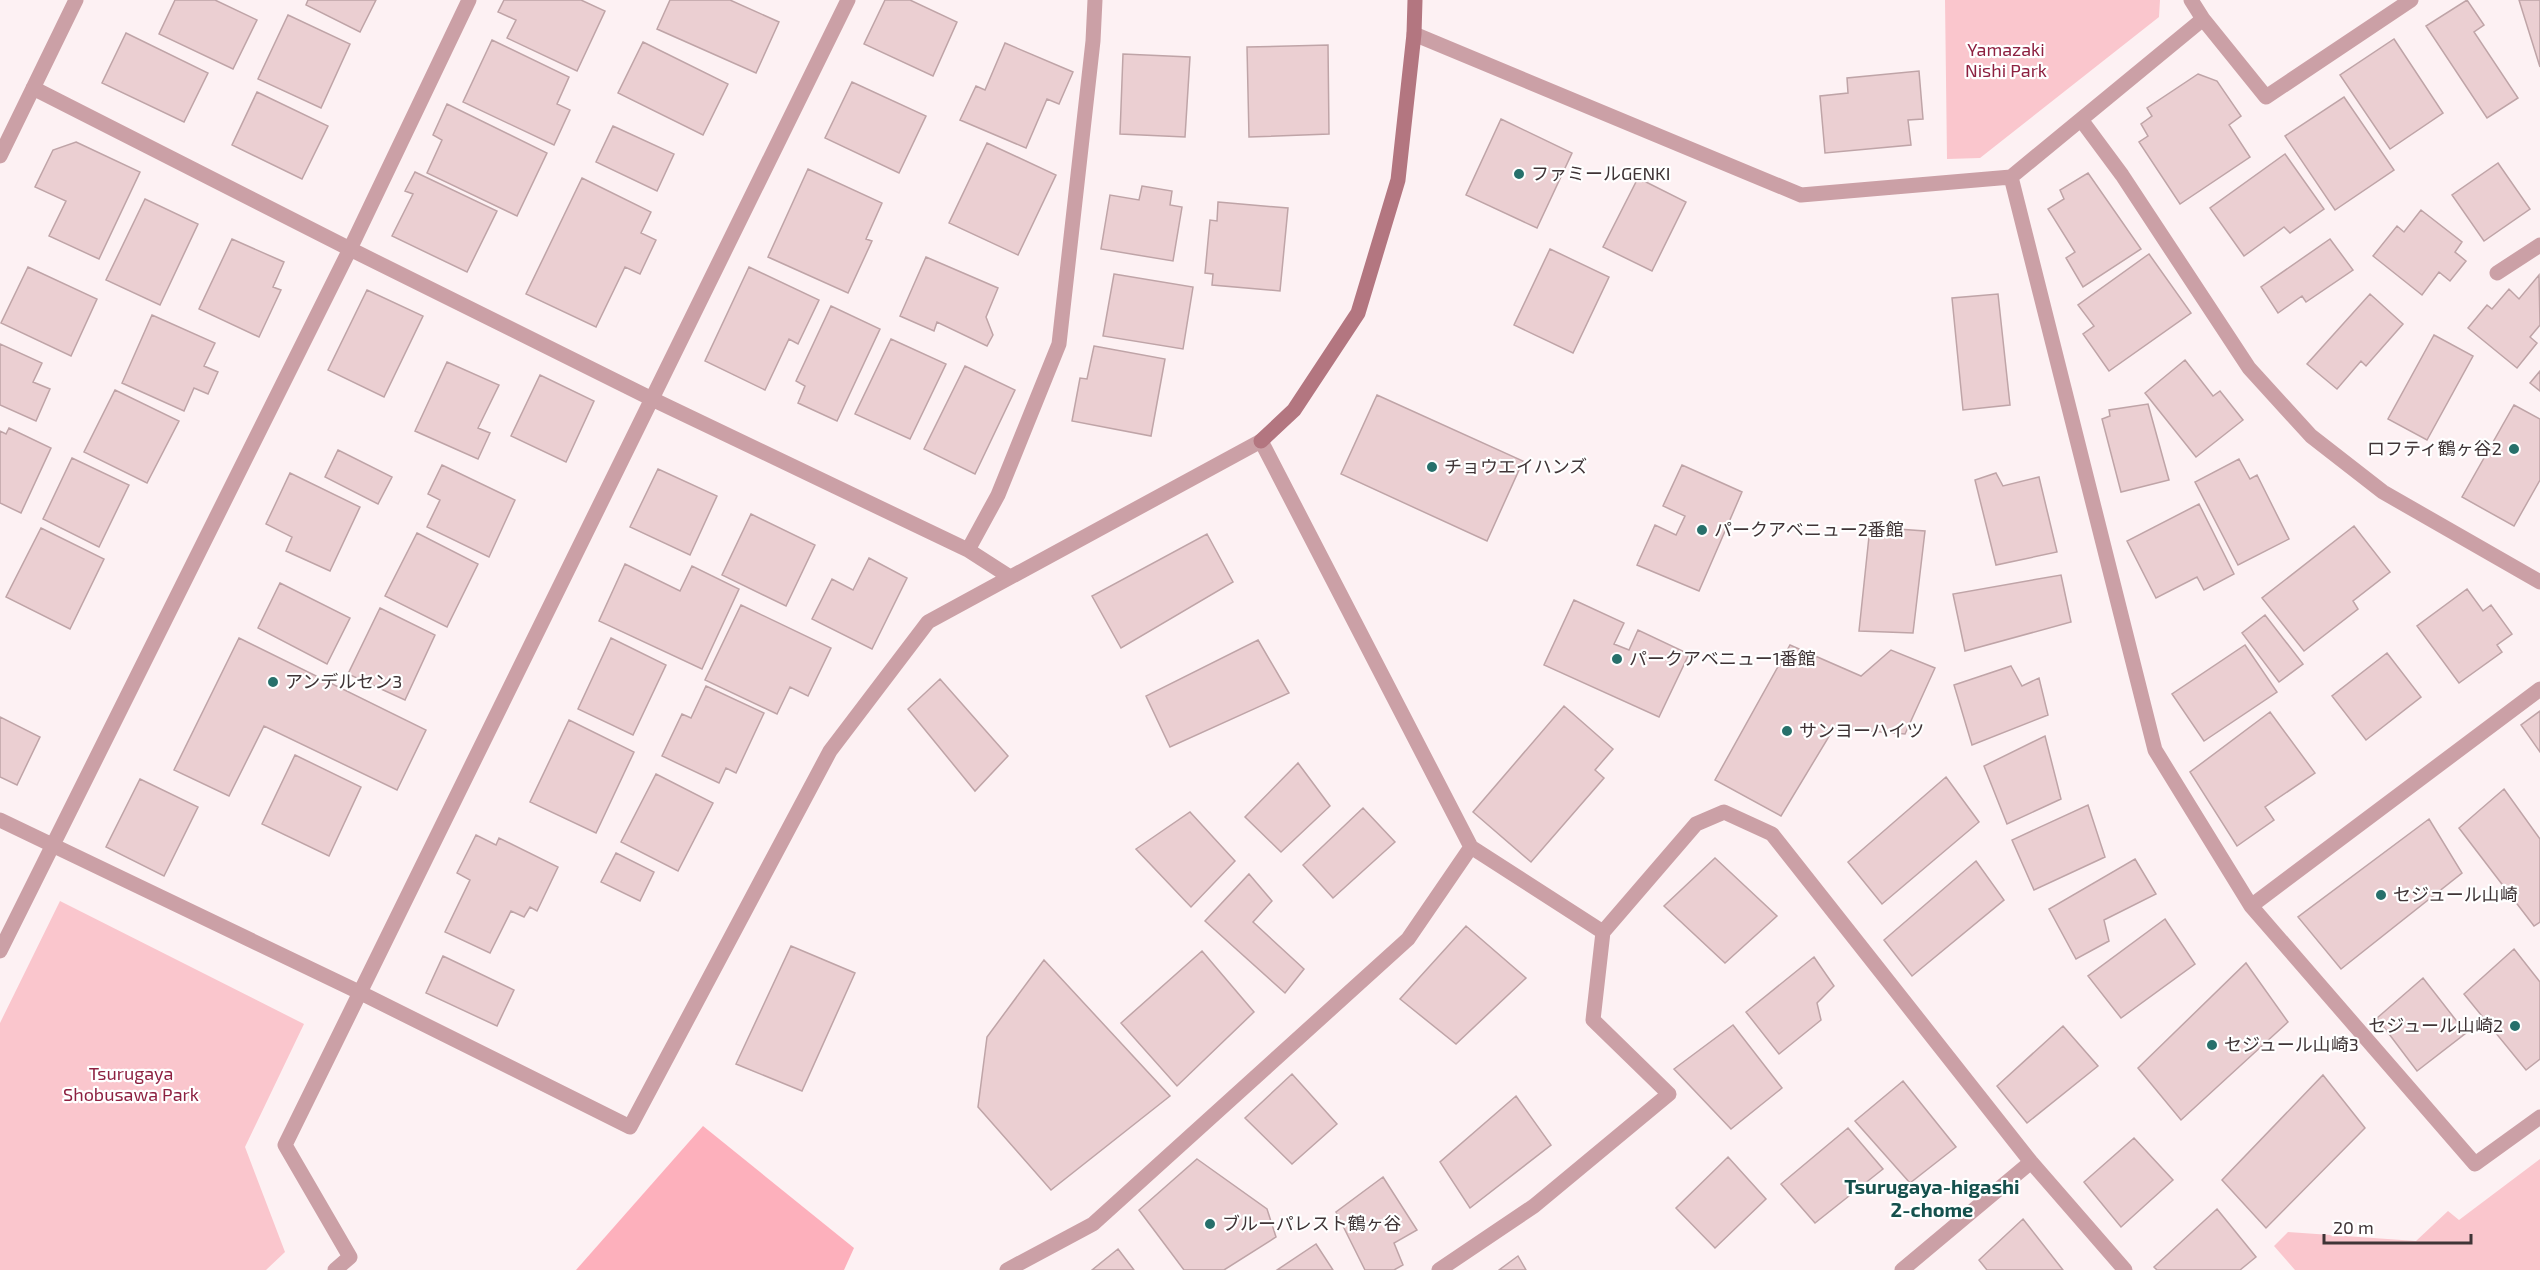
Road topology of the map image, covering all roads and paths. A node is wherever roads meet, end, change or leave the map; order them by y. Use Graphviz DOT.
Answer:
graph roads {
  1 [pos="76,0"];
  2 [pos="469,0"];
  3 [pos="848,0"];
  4 [pos="1095,0"];
  5 [pos="1415,0"];
  6 [pos="2191,0"];
  7 [pos="2411,0"];
  8 [pos="2203,20"];
  9 [pos="1414,34"];
  10 [pos="33,88"];
  11 [pos="2082,120"];
  12 [pos="0,156"];
  13 [pos="2011,177"];
  14 [pos="350,249"];
  15 [pos="2537,251"];
  16 [pos="2497,273"];
  17 [pos="652,399"];
  18 [pos="1261,441"];
  19 [pos="968,550"];
  20 [pos="1010,577"];
  21 [pos="2540,582"];
  22 [pos="2540,689"];
  23 [pos="0,820"];
  24 [pos="52,845"];
  25 [pos="1471,847"];
  26 [pos="2251,906"];
  27 [pos="1603,932"];
  28 [pos="0,951"];
  29 [pos="361,993"];
  30 [pos="2540,1117"];
  31 [pos="2031,1162"];
  32 [pos="335,1270"];
  33 [pos="1007,1270"];
  34 [pos="1439,1270"];
  35 [pos="1902,1270"];
  36 [pos="2125,1270"];
  1 -- 10 [label="street"];
  2 -- 14 [label="street"];
  3 -- 17 [label="street"];
  4 -- 19 [label="street"];
  5 -- 9 [label="street"];
  6 -- 8 [label="street"];
  7 -- 8 [label="street"];
  8 -- 11 [label="street"];
  9 -- 13 [label="street"];
  9 -- 18 [label="street"];
  10 -- 12 [label="street"];
  10 -- 14 [label="street"];
  11 -- 13 [label="street"];
  11 -- 21 [label="street"];
  13 -- 26 [label="street"];
  14 -- 17 [label="street"];
  14 -- 24 [label="street"];
  15 -- 16 [label="street"];
  17 -- 19 [label="street"];
  17 -- 29 [label="street"];
  18 -- 20 [label="street"];
  18 -- 25 [label="street"];
  19 -- 20 [label="street"];
  20 -- 29 [label="street"];
  22 -- 26 [label="street"];
  23 -- 24 [label="street"];
  24 -- 28 [label="street"];
  24 -- 29 [label="street"];
  25 -- 27 [label="street"];
  25 -- 33 [label="street"];
  26 -- 30 [label="street"];
  27 -- 31 [label="street"];
  27 -- 34 [label="street"];
  29 -- 32 [label="street"];
  31 -- 35 [label="street"];
  31 -- 36 [label="street"];
}
